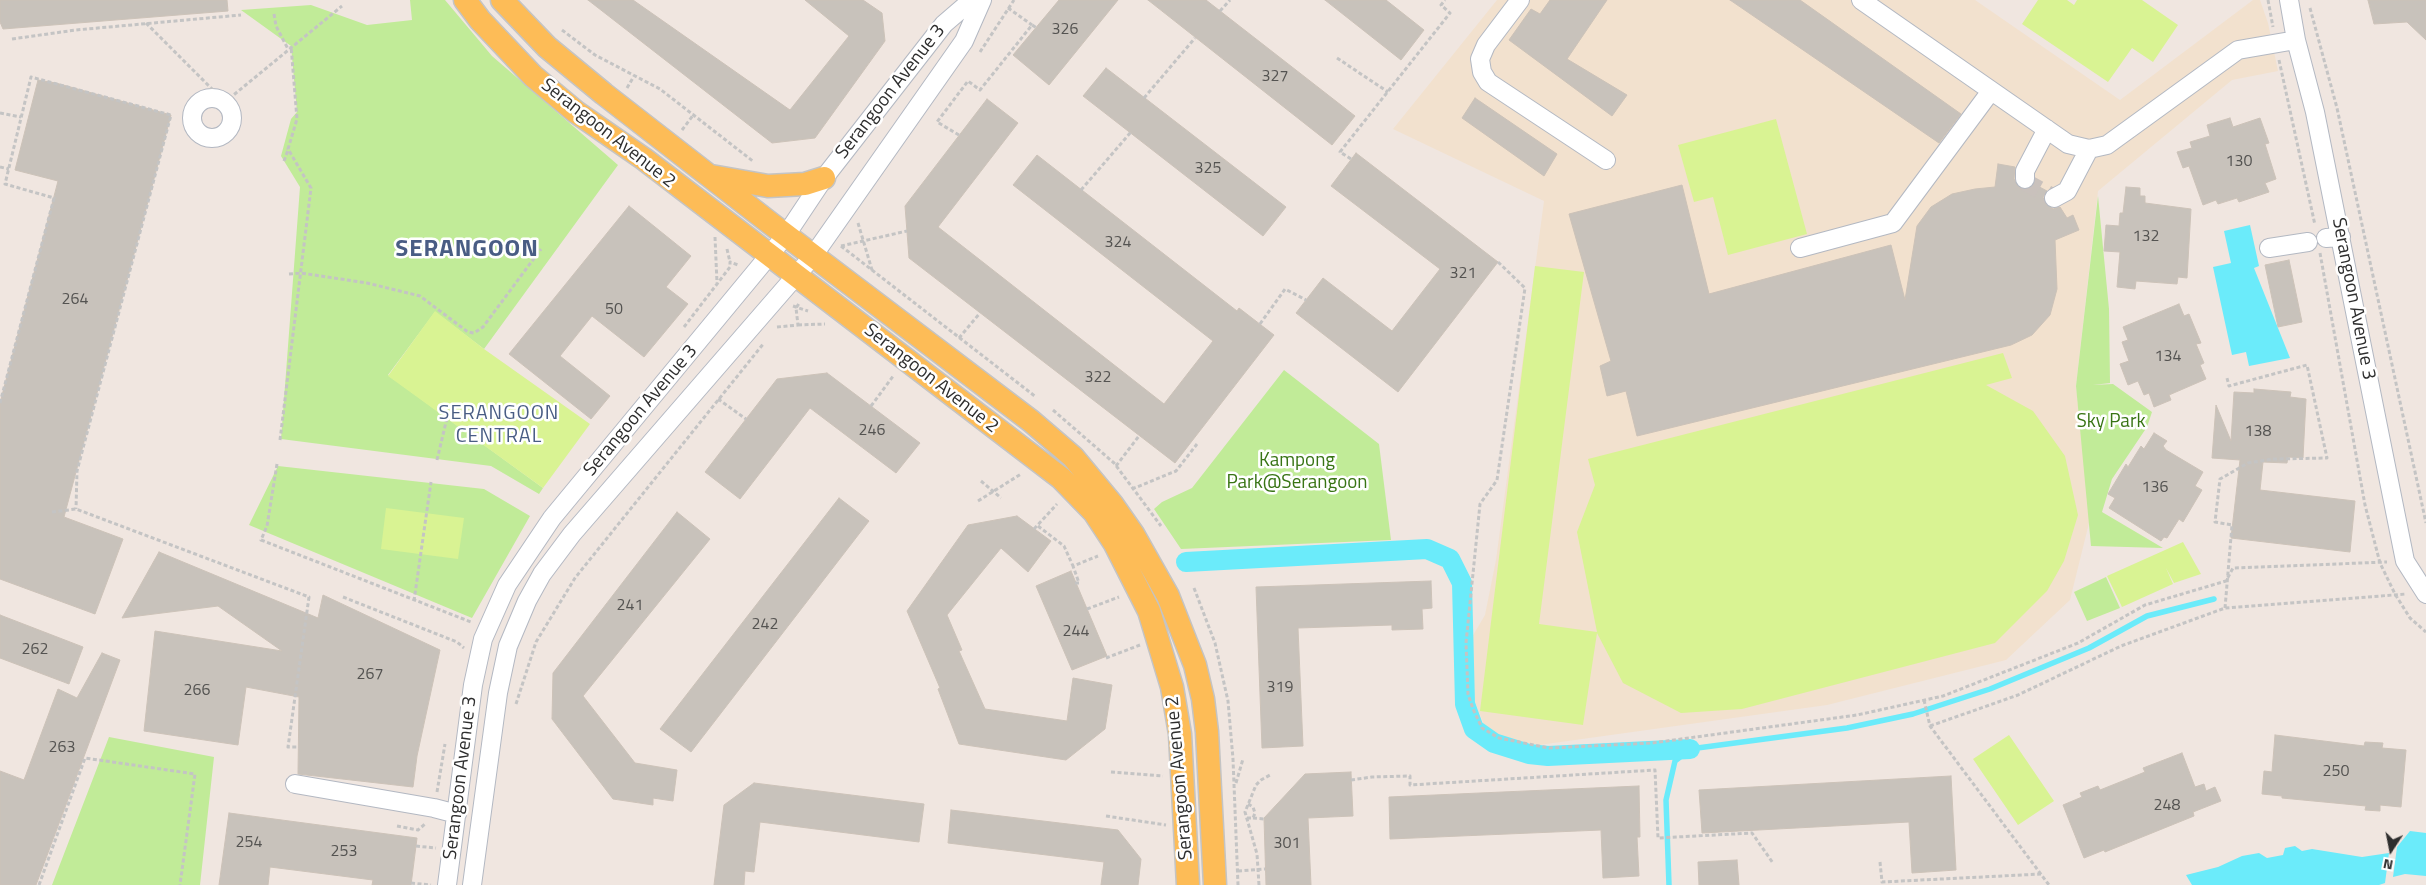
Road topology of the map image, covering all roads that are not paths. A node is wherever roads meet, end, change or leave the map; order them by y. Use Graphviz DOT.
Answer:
graph roads {
  1 [pos="465,0"];
  2 [pos="502,0"];
  3 [pos="972,0"];
  4 [pos="982,0"];
  5 [pos="1520,0"];
  6 [pos="1861,0"];
  7 [pos="2289,0"];
  8 [pos="2296,40"];
  9 [pos="1991,91"];
  10 [pos="2047,129"];
  11 [pos="662,137"];
  12 [pos="2089,149"];
  13 [pos="644,160"];
  14 [pos="1606,160"];
  15 [pos="707,175"];
  16 [pos="824,178"];
  17 [pos="2025,179"];
  18 [pos="2054,198"];
  19 [pos="786,235"];
  20 [pos="2322,239"];
  21 [pos="1800,248"];
  22 [pos="2269,248"];
  23 [pos="769,256"];
  24 [pos="813,256"];
  25 [pos="796,277"];
  26 [pos="2426,593"];
  27 [pos="295,784"];
  28 [pos="457,814"];
  29 [pos="447,885"];
  30 [pos="472,885"];
  31 [pos="1188,885"];
  32 [pos="1215,885"];
  1 -- 13 [label="main road, Serangoon Avenue 2"];
  2 -- 11 [label="main road, Serangoon Avenue 2"];
  3 -- 16 [label="street, Serangoon Avenue 3"];
  4 -- 24 [label="street, Serangoon Avenue 3"];
  5 -- 14 [label="street"];
  6 -- 9 [label="street"];
  7 -- 8 [label="street, Serangoon Avenue 3"];
  8 -- 12 [label="street"];
  8 -- 20 [label="street, Serangoon Avenue 3"];
  9 -- 10 [label="street"];
  9 -- 21 [label="street"];
  10 -- 12 [label="street"];
  10 -- 17 [label="street"];
  11 -- 13 [label="main road"];
  11 -- 15 [label="main road, Serangoon Avenue 2"];
  12 -- 18 [label="street"];
  13 -- 23 [label="main road, Serangoon Avenue 2"];
  15 -- 16 [label="main road"];
  15 -- 19 [label="main road, Serangoon Avenue 2"];
  16 -- 19 [label="street, Serangoon Avenue 3"];
  19 -- 23 [label="street, Serangoon Avenue 3"];
  19 -- 24 [label="main road, Serangoon Avenue 2"];
  20 -- 22 [label="street"];
  20 -- 26 [label="street, Serangoon Avenue 3"];
  23 -- 25 [label="main road, Serangoon Avenue 2"];
  23 -- 28 [label="street, Serangoon Avenue 3"];
  24 -- 25 [label="street, Serangoon Avenue 3"];
  24 -- 32 [label="main road, Serangoon Avenue 2"];
  25 -- 30 [label="street, Serangoon Avenue 3"];
  25 -- 31 [label="main road, Serangoon Avenue 2"];
  27 -- 28 [label="street"];
  28 -- 29 [label="street, Serangoon Avenue 3"];
}
